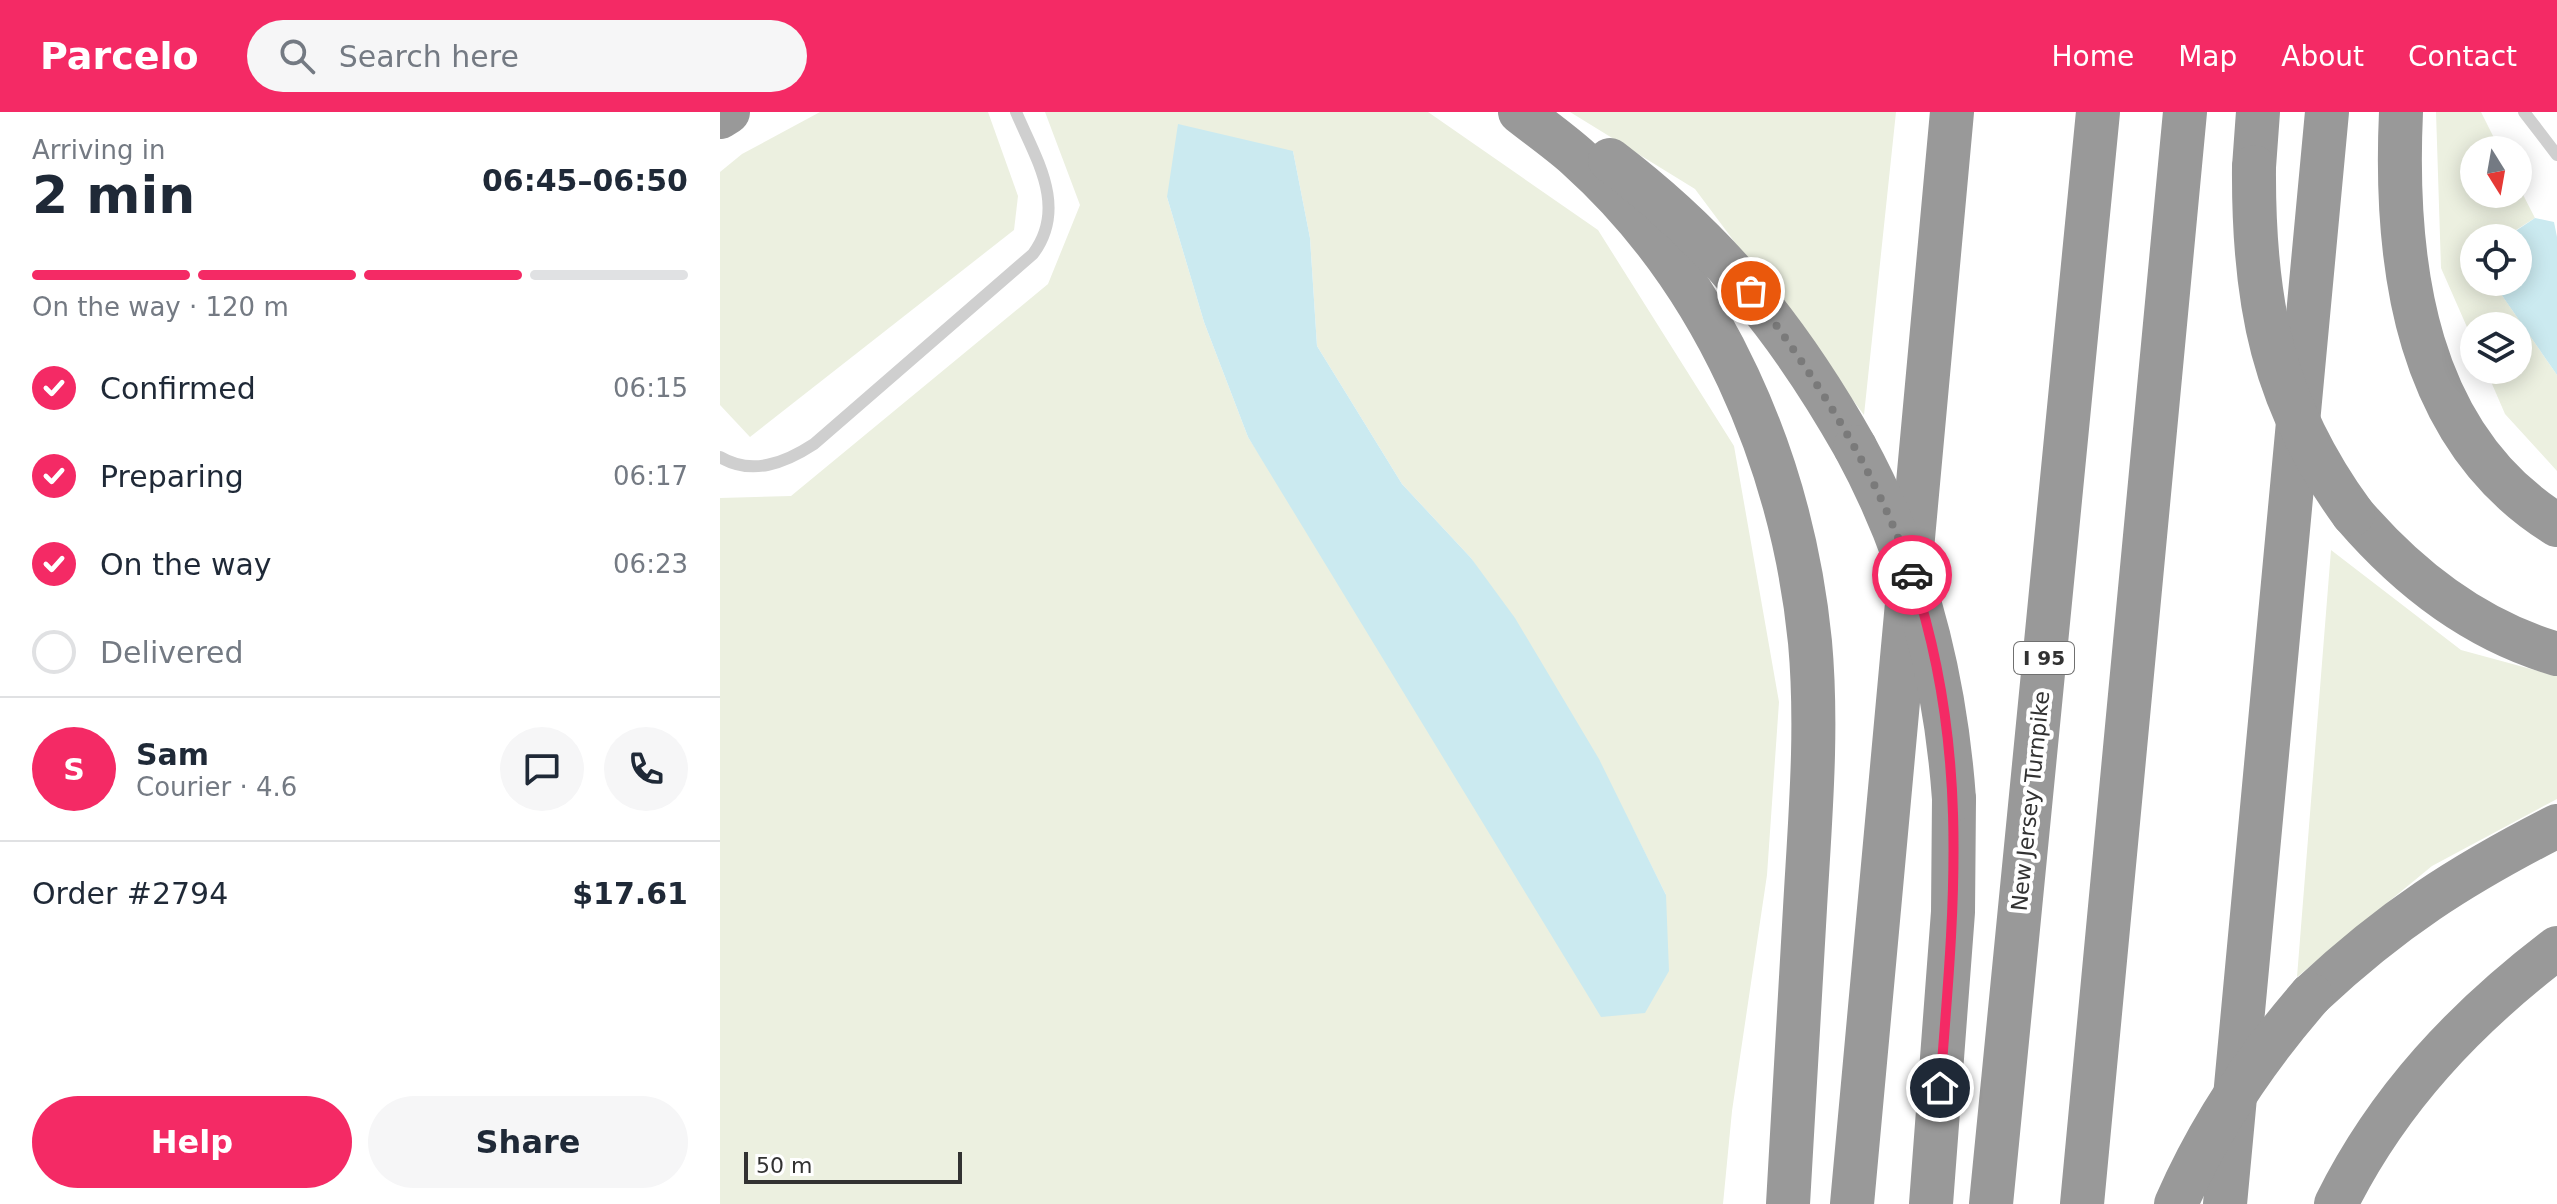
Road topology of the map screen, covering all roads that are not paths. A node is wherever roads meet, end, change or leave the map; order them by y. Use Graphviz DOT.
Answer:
graph roads {
  1 [pos="728,112"];
  2 [pos="1016,112"];
  3 [pos="1520,112"];
  4 [pos="1529,112"];
  5 [pos="1952,112"];
  6 [pos="2098,112"];
  7 [pos="2185,112"];
  8 [pos="2258,112"];
  9 [pos="2327,112"];
  10 [pos="2401,112"];
  11 [pos="2524,112"];
  12 [pos="720,117"];
  13 [pos="2557,155"];
  14 [pos="720,457"];
  15 [pos="2557,525"];
  16 [pos="2557,654"];
  17 [pos="2557,826"];
  18 [pos="2557,948"];
  19 [pos="1788,1204"];
  20 [pos="1852,1204"];
  21 [pos="1931,1204"];
  22 [pos="1991,1204"];
  23 [pos="2082,1204"];
  24 [pos="2176,1204"];
  25 [pos="2225,1204"];
  26 [pos="2336,1204"];
  1 -- 12 [label="highway"];
  2 -- 14 [label="lane"];
  3 -- 19 [label="highway"];
  4 -- 21 [label="highway, bridge"];
  5 -- 20 [label="highway"];
  6 -- 22 [label="highway, New Jersey Turnpike / I 95"];
  7 -- 23 [label="highway"];
  8 -- 16 [label="highway, bridge"];
  9 -- 25 [label="highway"];
  10 -- 15 [label="highway"];
  11 -- 13 [label="lane"];
  17 -- 24 [label="highway, bridge"];
  18 -- 26 [label="highway"];
}
